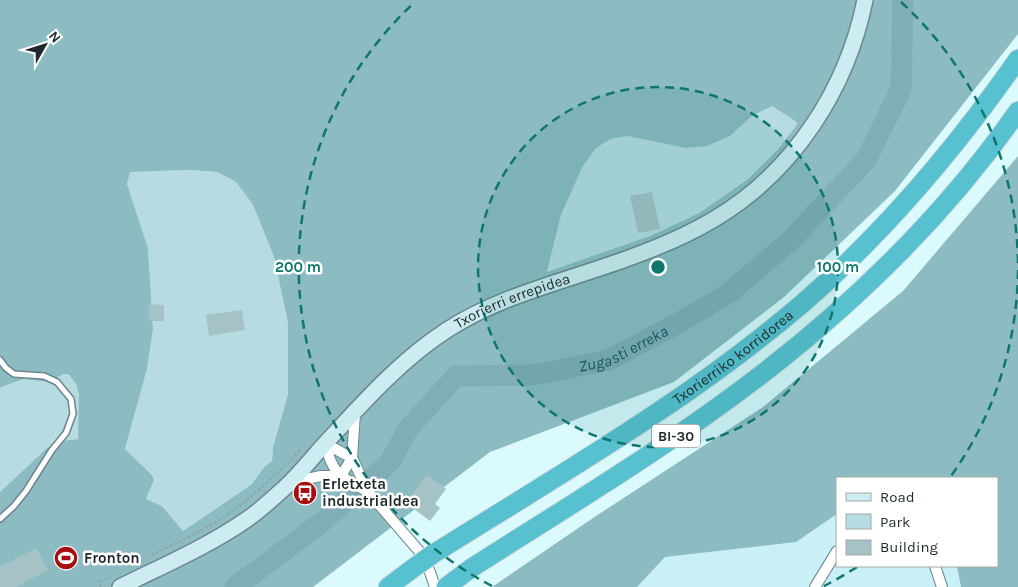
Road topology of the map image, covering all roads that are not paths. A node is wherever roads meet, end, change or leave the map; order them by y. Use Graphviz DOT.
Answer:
graph roads {
  1 [pos="865,0"];
  2 [pos="1018,59"];
  3 [pos="1018,111"];
  4 [pos="0,360"];
  5 [pos="355,413"];
  6 [pos="326,444"];
  7 [pos="353,460"];
  8 [pos="340,476"];
  9 [pos="290,482"];
  10 [pos="369,493"];
  11 [pos="0,519"];
  12 [pos="836,553"];
  13 [pos="935,567"];
  14 [pos="120,587"];
  15 [pos="388,587"];
  16 [pos="442,587"];
  17 [pos="815,587"];
  18 [pos="942,587"];
  1 -- 5 [label="main road, Txorierri errepidea"];
  2 -- 15 [label="highway, Txorierriko korridorea / BI-30, bridge"];
  3 -- 16 [label="highway, Txorierriko korridorea / BI-30"];
  4 -- 11 [label="lane"];
  5 -- 6 [label="main road, Txorierri errepidea"];
  5 -- 7 [label="street"];
  6 -- 7 [label="street"];
  6 -- 8 [label="street"];
  6 -- 9 [label="main road, Txorierri errepidea"];
  7 -- 8 [label="street"];
  7 -- 10 [label="street"];
  8 -- 9 [label="street"];
  8 -- 10 [label="street"];
  9 -- 14 [label="main road, Txorierri errepidea"];
  10 -- 16 [label="street"];
  12 -- 17 [label="street"];
  13 -- 18 [label="street"];
}
